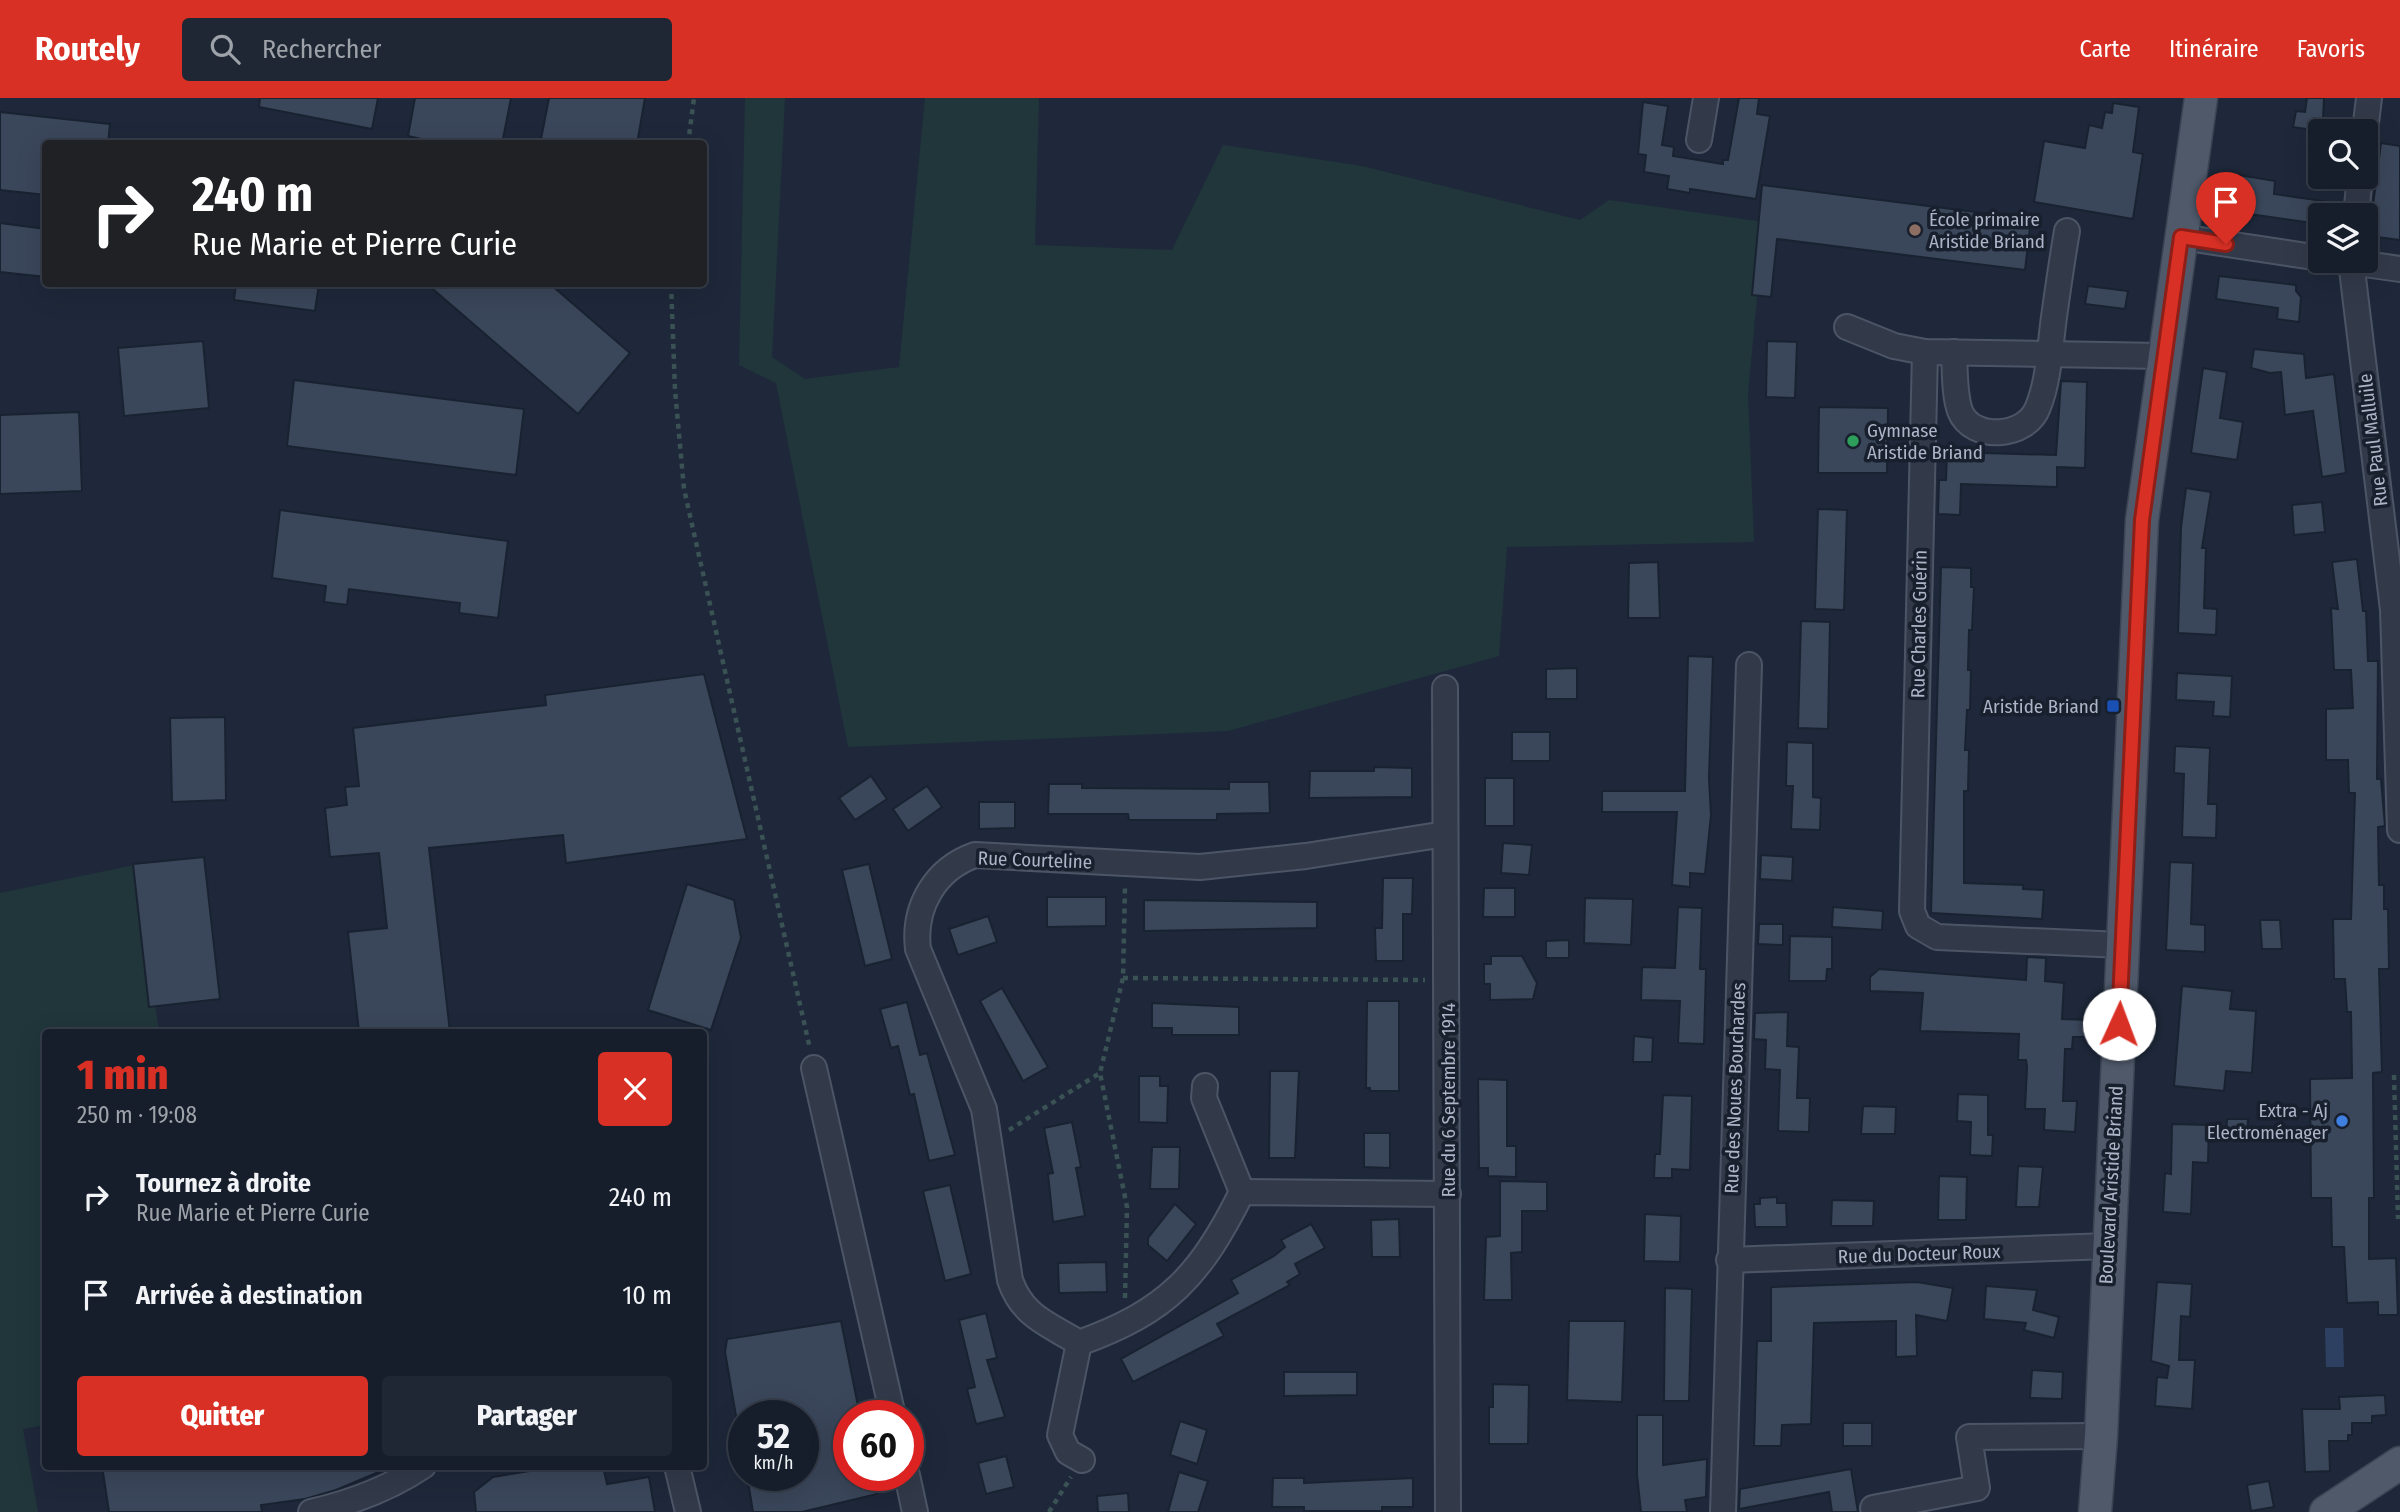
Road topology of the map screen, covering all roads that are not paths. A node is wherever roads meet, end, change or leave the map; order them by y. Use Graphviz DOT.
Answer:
graph roads {
  1 [pos="1706,98"];
  2 [pos="2201,98"];
  3 [pos="2369,98"];
  4 [pos="2366,119"];
  5 [pos="1699,140"];
  6 [pos="2067,231"];
  7 [pos="2181,237"];
  8 [pos="2308,255"];
  9 [pos="2378,266"];
  10 [pos="2400,269"];
  11 [pos="2350,273"];
  12 [pos="1847,327"];
  13 [pos="1925,352"];
  14 [pos="1954,352"];
  15 [pos="2050,352"];
  16 [pos="2163,356"];
  17 [pos="1749,665"];
  18 [pos="1445,688"];
  19 [pos="2398,693"];
  20 [pos="2400,830"];
  21 [pos="1445,834"];
  22 [pos="2122,945"];
  23 [pos="814,1068"];
  24 [pos="1205,1086"];
  25 [pos="1242,1192"];
  26 [pos="1448,1195"];
  27 [pos="2108,1246"];
  28 [pos="1729,1260"];
  29 [pos="1079,1343"];
  30 [pos="889,1400"];
  31 [pos="2101,1436"];
  32 [pos="1082,1460"];
  33 [pos="2400,1463"];
  34 [pos="417,1470"];
  35 [pos="678,1470"];
  36 [pos="910,1491"];
  37 [pos="1873,1508"];
  38 [pos="311,1512"];
  39 [pos="688,1512"];
  40 [pos="915,1512"];
  41 [pos="1448,1512"];
  42 [pos="1723,1512"];
  43 [pos="2095,1512"];
  44 [pos="2117,1512"];
  45 [pos="2326,1512"];
  46 [pos="2344,1512"];
  1 -- 5 [label="street"];
  2 -- 7 [label="main road, Boulevard Aristide Briand"];
  3 -- 4 [label="street"];
  6 -- 15 [label="street"];
  7 -- 8 [label="street"];
  7 -- 16 [label="main road, Boulevard Aristide Briand"];
  9 -- 10 [label="street"];
  11 -- 19 [label="street, Rue Paul Malluile"];
  12 -- 13 [label="street"];
  13 -- 14 [label="street"];
  13 -- 22 [label="street, Rue Charles Guérin"];
  14 -- 15 [label="street"];
  14 -- 15 [label="street"];
  15 -- 16 [label="street"];
  16 -- 22 [label="main road, Boulevard Aristide Briand"];
  17 -- 28 [label="street, Rue des Noues Bouchardes"];
  18 -- 21 [label="street, Rue du 6 Septembre 1914"];
  19 -- 20 [label="street, Rue Paul Malluile"];
  21 -- 26 [label="street, Rue du 6 Septembre 1914"];
  21 -- 29 [label="street, Rue Courteline"];
  22 -- 27 [label="main road, Boulevard Aristide Briand"];
  23 -- 30 [label="street"];
  24 -- 25 [label="street"];
  25 -- 26 [label="street"];
  25 -- 29 [label="street"];
  26 -- 41 [label="street, Rue du 6 Septembre 1914"];
  27 -- 28 [label="street, Rue du Docteur Roux"];
  27 -- 31 [label="main road, Boulevard Aristide Briand"];
  28 -- 42 [label="street, Rue des Noues Bouchardes"];
  29 -- 32 [label="street"];
  31 -- 37 [label="street"];
  31 -- 43 [label="main road"];
  31 -- 44 [label="main road"];
  33 -- 45 [label="main road"];
  33 -- 46 [label="main road"];
  34 -- 38 [label="street"];
  35 -- 39 [label="street"];
  36 -- 40 [label="street"];
}
